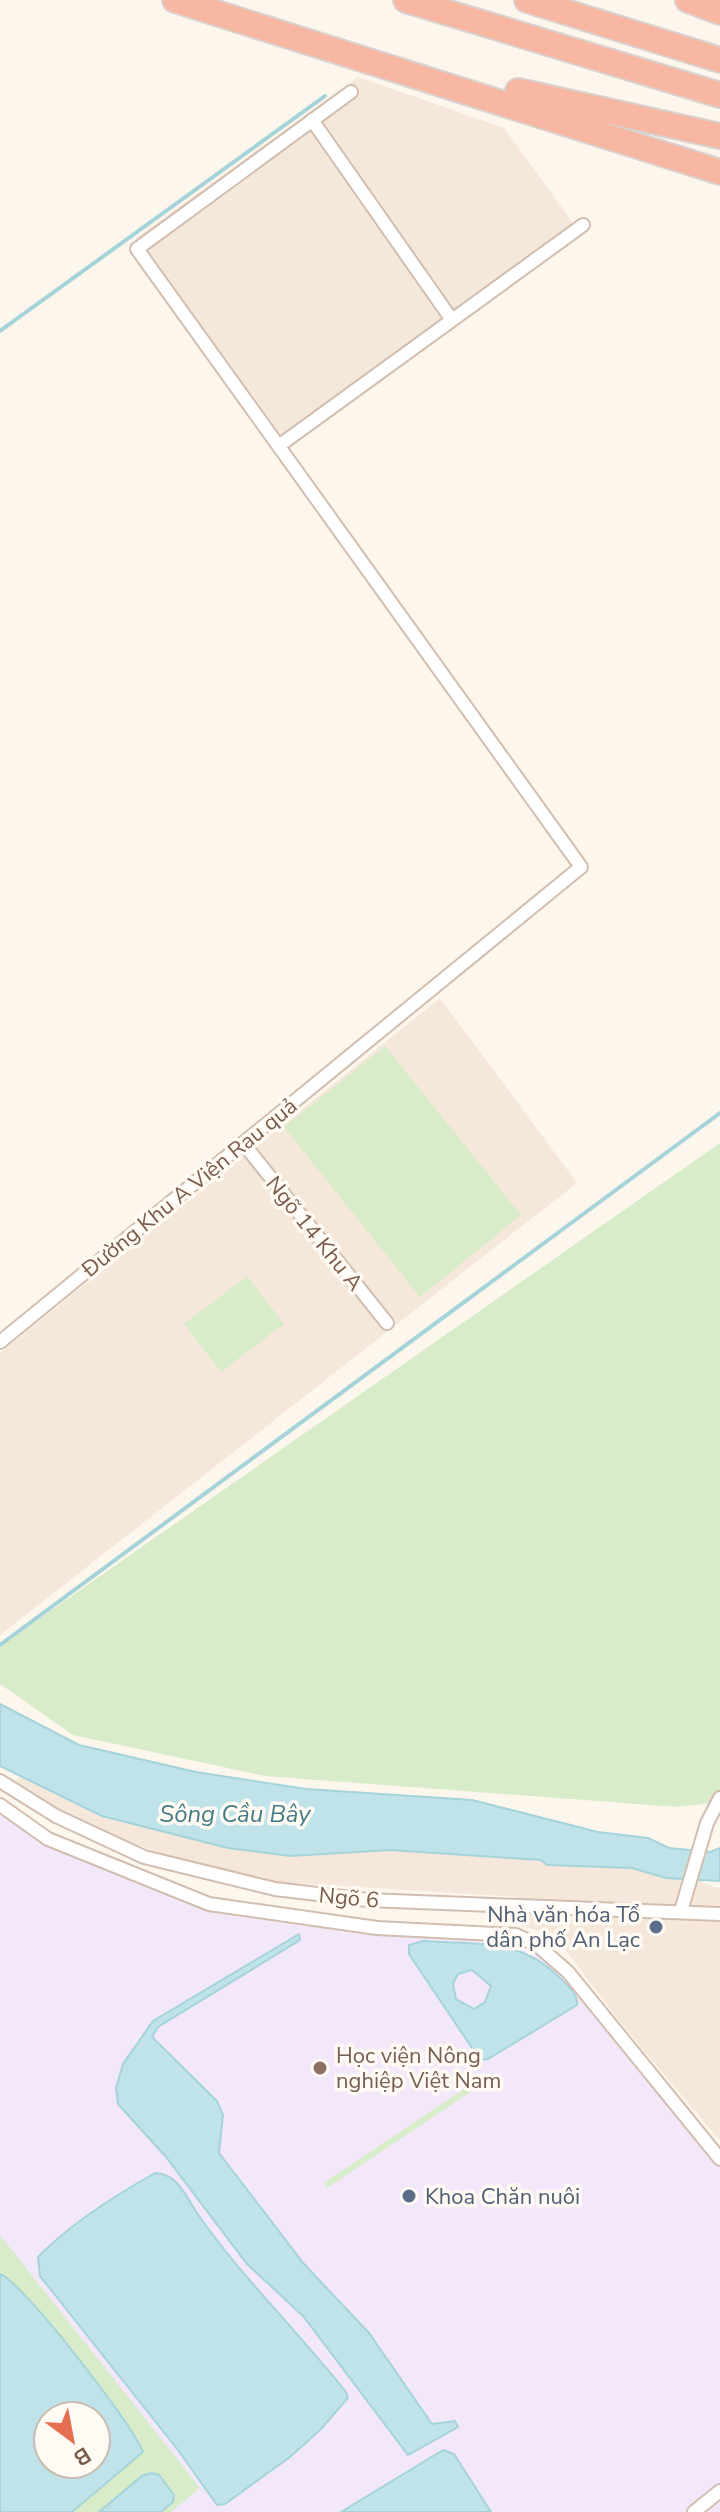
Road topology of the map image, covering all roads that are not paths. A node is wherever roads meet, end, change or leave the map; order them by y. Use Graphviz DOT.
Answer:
graph roads {
  1 [pos="175,0"];
  2 [pos="406,0"];
  3 [pos="527,0"];
  4 [pos="688,0"];
  5 [pos="720,12"];
  6 [pos="360,56"];
  7 [pos="720,60"];
  8 [pos="351,92"];
  9 [pos="720,95"];
  10 [pos="312,120"];
  11 [pos="720,136"];
  12 [pos="720,172"];
  13 [pos="583,225"];
  14 [pos="452,320"];
  15 [pos="280,445"];
  16 [pos="243,1143"];
  17 [pos="387,1323"];
  18 [pos="0,1342"];
  19 [pos="0,1781"];
  20 [pos="720,1798"];
  21 [pos="0,1805"];
  22 [pos="683,1905"];
  23 [pos="720,1914"];
  24 [pos="720,2159"];
  25 [pos="720,2491"];
  26 [pos="694,2512"];
  1 -- 6 [label="highway"];
  2 -- 9 [label="highway"];
  3 -- 7 [label="highway"];
  4 -- 5 [label="highway"];
  6 -- 11 [label="highway"];
  6 -- 12 [label="highway"];
  8 -- 10 [label="street"];
  10 -- 14 [label="street"];
  10 -- 15 [label="street"];
  13 -- 14 [label="street"];
  14 -- 15 [label="street"];
  15 -- 16 [label="street, Đường Khu A Viện Rau quả"];
  16 -- 17 [label="street, Ngõ 14 Khu A"];
  16 -- 18 [label="street, Đường Khu A Viện Rau quả"];
  19 -- 22 [label="street, Ngõ 6"];
  20 -- 22 [label="street"];
  21 -- 24 [label="street"];
  22 -- 23 [label="street, Ngõ 6"];
  25 -- 26 [label="street"];
}
